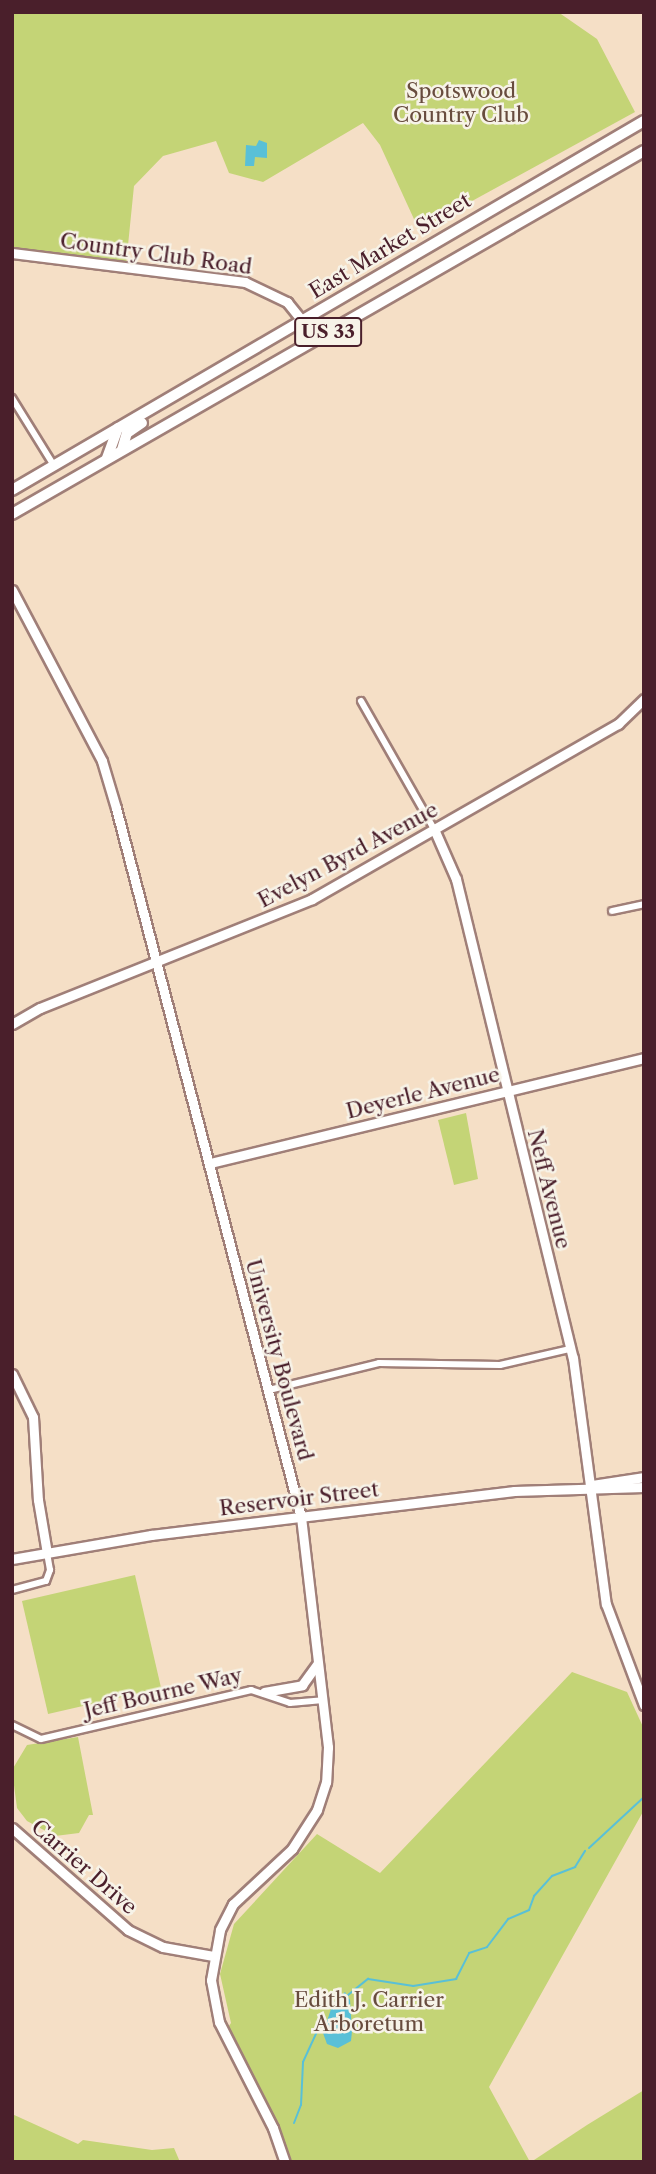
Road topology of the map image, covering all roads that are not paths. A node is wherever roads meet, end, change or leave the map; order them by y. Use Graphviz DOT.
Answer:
graph roads {
  1 [pos="644,121"];
  2 [pos="644,151"];
  3 [pos="12,253"];
  4 [pos="304,320"];
  5 [pos="316,338"];
  6 [pos="213,374"];
  7 [pos="12,398"];
  8 [pos="118,428"];
  9 [pos="122,450"];
  10 [pos="107,458"];
  11 [pos="53,464"];
  12 [pos="12,490"];
  13 [pos="12,514"];
  14 [pos="12,590"];
  15 [pos="644,699"];
  16 [pos="361,701"];
  17 [pos="635,710"];
  18 [pos="644,719"];
  19 [pos="434,830"];
  20 [pos="644,904"];
  21 [pos="612,911"];
  22 [pos="157,962"];
  23 [pos="12,1024"];
  24 [pos="644,1058"];
  25 [pos="507,1091"];
  26 [pos="210,1163"];
  27 [pos="570,1349"];
  28 [pos="12,1374"];
  29 [pos="269,1390"];
  30 [pos="644,1477"];
  31 [pos="591,1486"];
  32 [pos="644,1487"];
  33 [pos="301,1517"];
  34 [pos="47,1553"];
  35 [pos="12,1559"];
  36 [pos="12,1590"];
  37 [pos="317,1662"];
  38 [pos="264,1692"];
  39 [pos="323,1700"];
  40 [pos="644,1705"];
  41 [pos="12,1725"];
  42 [pos="12,1828"];
  43 [pos="213,1956"];
  44 [pos="285,2162"];
  1 -- 4 [label="highway, East Market Street / US 33"];
  2 -- 5 [label="highway, East Market Street / US 33"];
  3 -- 4 [label="street, Country Club Road"];
  4 -- 5 [label="street, Country Club Road"];
  4 -- 6 [label="highway, East Market Street / US 33"];
  5 -- 9 [label="highway, East Market Street / US 33"];
  6 -- 8 [label="highway, East Market Street / US 33"];
  6 -- 9 [label="highway"];
  7 -- 11 [label="street"];
  8 -- 10 [label="highway"];
  8 -- 11 [label="highway, East Market Street / US 33"];
  9 -- 10 [label="highway, East Market Street / US 33"];
  10 -- 13 [label="highway, East Market Street / US 33"];
  11 -- 12 [label="highway, East Market Street / US 33"];
  14 -- 22 [label="street, University Boulevard"];
  15 -- 17 [label="street, Evelyn Byrd Avenue"];
  16 -- 19 [label="street, Neff Avenue"];
  17 -- 18 [label="street"];
  17 -- 19 [label="street, Evelyn Byrd Avenue"];
  19 -- 22 [label="street, Evelyn Byrd Avenue"];
  19 -- 25 [label="street, Neff Avenue"];
  20 -- 21 [label="street"];
  22 -- 23 [label="street, Evelyn Byrd Avenue"];
  22 -- 26 [label="street, University Boulevard"];
  24 -- 25 [label="street, Deyerle Avenue"];
  25 -- 26 [label="street, Deyerle Avenue"];
  25 -- 27 [label="street, Neff Avenue"];
  26 -- 29 [label="street, University Boulevard"];
  27 -- 29 [label="street"];
  27 -- 31 [label="street, Neff Avenue"];
  28 -- 34 [label="street"];
  29 -- 33 [label="street, University Boulevard"];
  30 -- 31 [label="street, Reservoir Street"];
  31 -- 32 [label="street, Reservoir Street"];
  31 -- 33 [label="street, Reservoir Street"];
  31 -- 40 [label="street, Neff Avenue"];
  33 -- 34 [label="street, Reservoir Street"];
  33 -- 37 [label="street, University Boulevard"];
  34 -- 35 [label="street, Reservoir Street"];
  34 -- 36 [label="street"];
  37 -- 38 [label="street"];
  37 -- 39 [label="street, University Boulevard"];
  38 -- 39 [label="street, Jeff Bourne Way"];
  38 -- 41 [label="street, Jeff Bourne Way"];
  39 -- 43 [label="street, University Boulevard"];
  42 -- 43 [label="street, Carrier Drive"];
  43 -- 44 [label="street, University Boulevard"];
}
